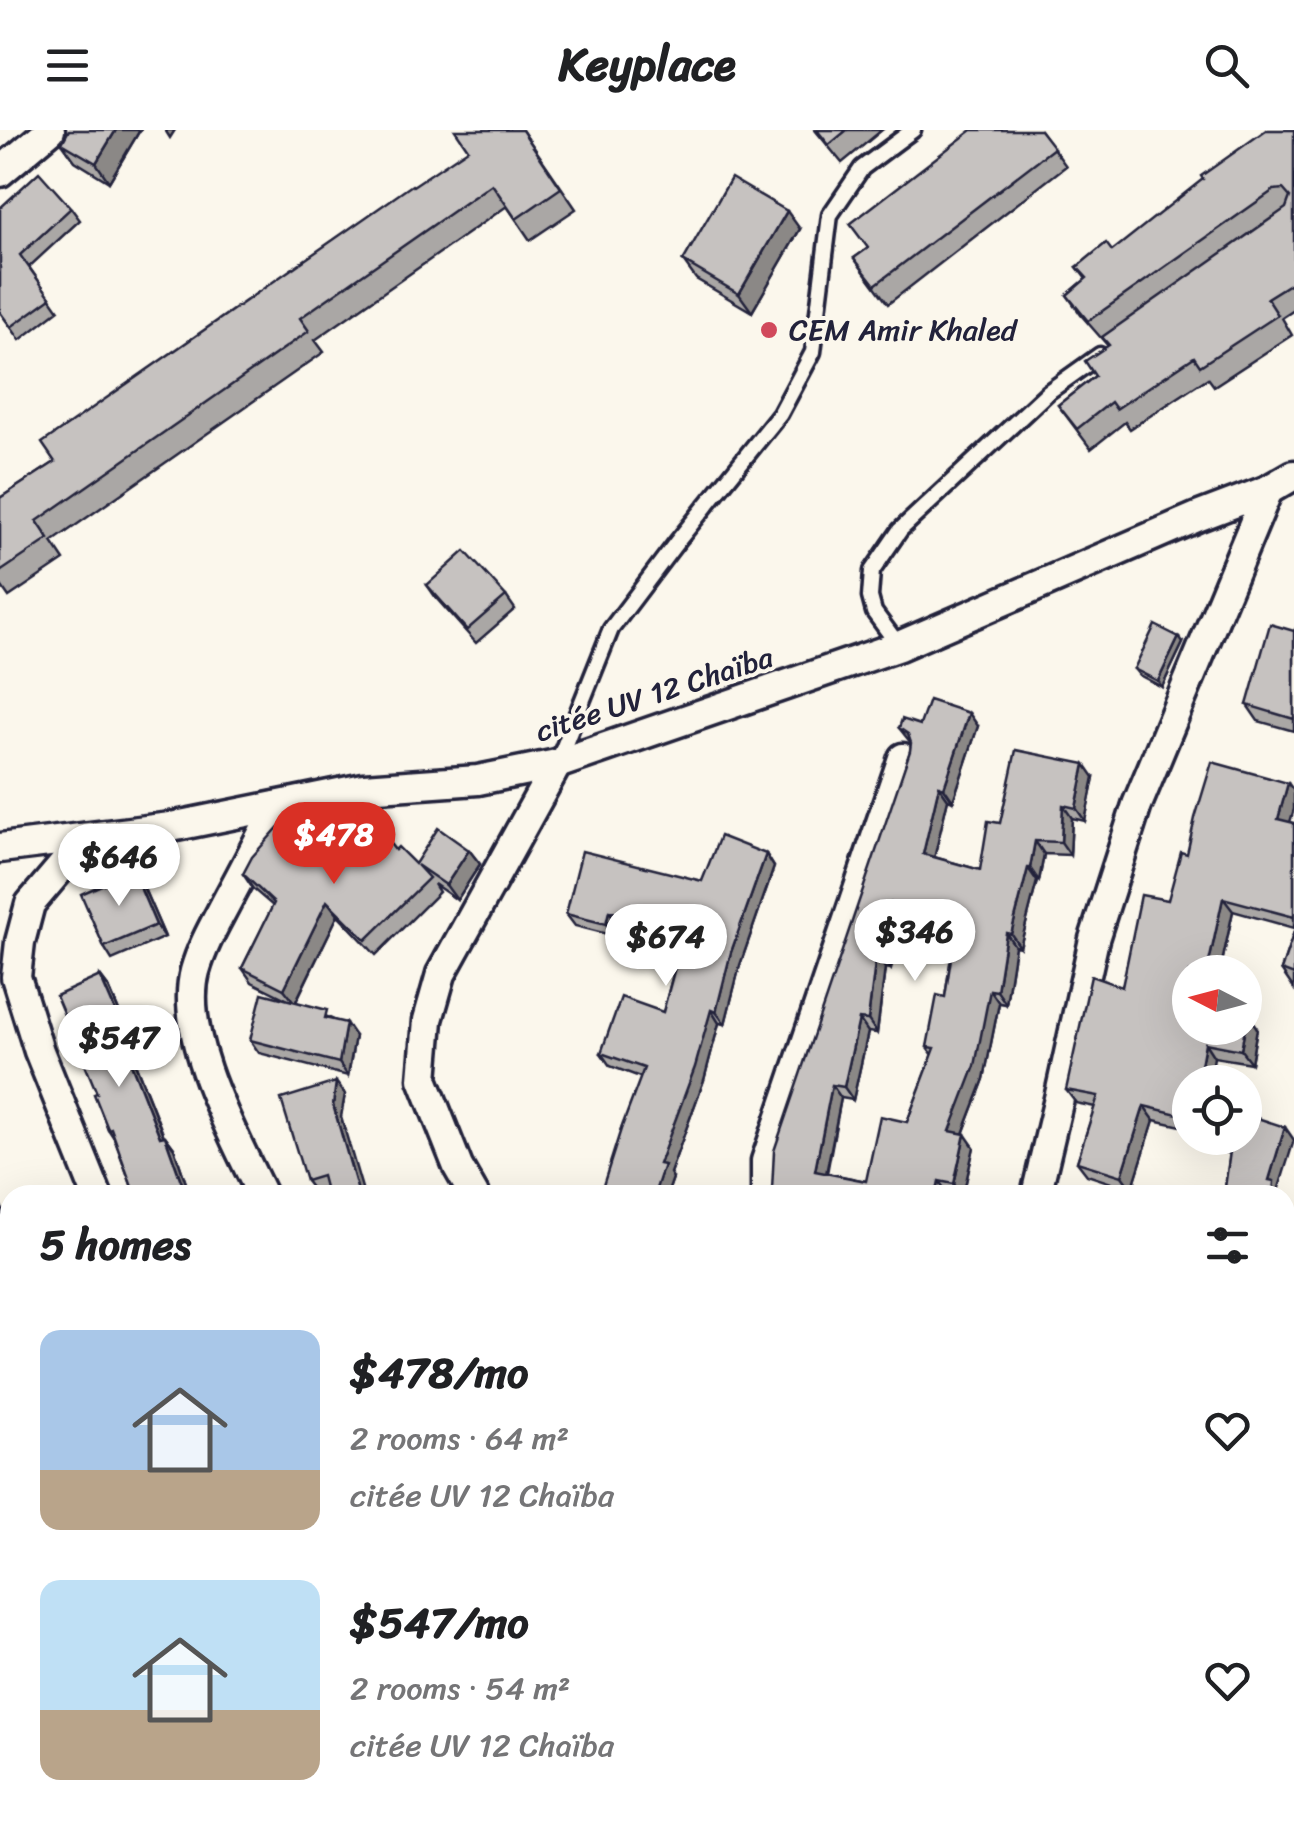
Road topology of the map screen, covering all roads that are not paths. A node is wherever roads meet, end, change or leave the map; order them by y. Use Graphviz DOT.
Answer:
graph roads {
  1 [pos="50,130"];
  2 [pos="913,130"];
  3 [pos="0,172"];
  4 [pos="1110,349"];
  5 [pos="1294,474"];
  6 [pos="1268,490"];
  7 [pos="900,646"];
  8 [pos="902,758"];
  9 [pos="557,764"];
  10 [pos="276,806"];
  11 [pos="86,838"];
  12 [pos="0,848"];
  13 [pos="93,1185"];
  14 [pos="257,1185"];
  15 [pos="468,1185"];
  16 [pos="766,1185"];
  17 [pos="1038,1185"];
  1 -- 3 [label="street"];
  2 -- 9 [label="lane"];
  4 -- 7 [label="lane"];
  5 -- 6 [label="street, citée UV 12 Chaïba"];
  6 -- 7 [label="street, citée UV 12 Chaïba"];
  6 -- 17 [label="street"];
  7 -- 9 [label="street, citée UV 12 Chaïba"];
  8 -- 16 [label="street"];
  9 -- 10 [label="street, citée UV 12 Chaïba"];
  9 -- 15 [label="street"];
  10 -- 11 [label="street, citée UV 12 Chaïba"];
  10 -- 14 [label="street"];
  11 -- 12 [label="street, citée UV 12 Chaïba"];
  11 -- 13 [label="street"];
}
